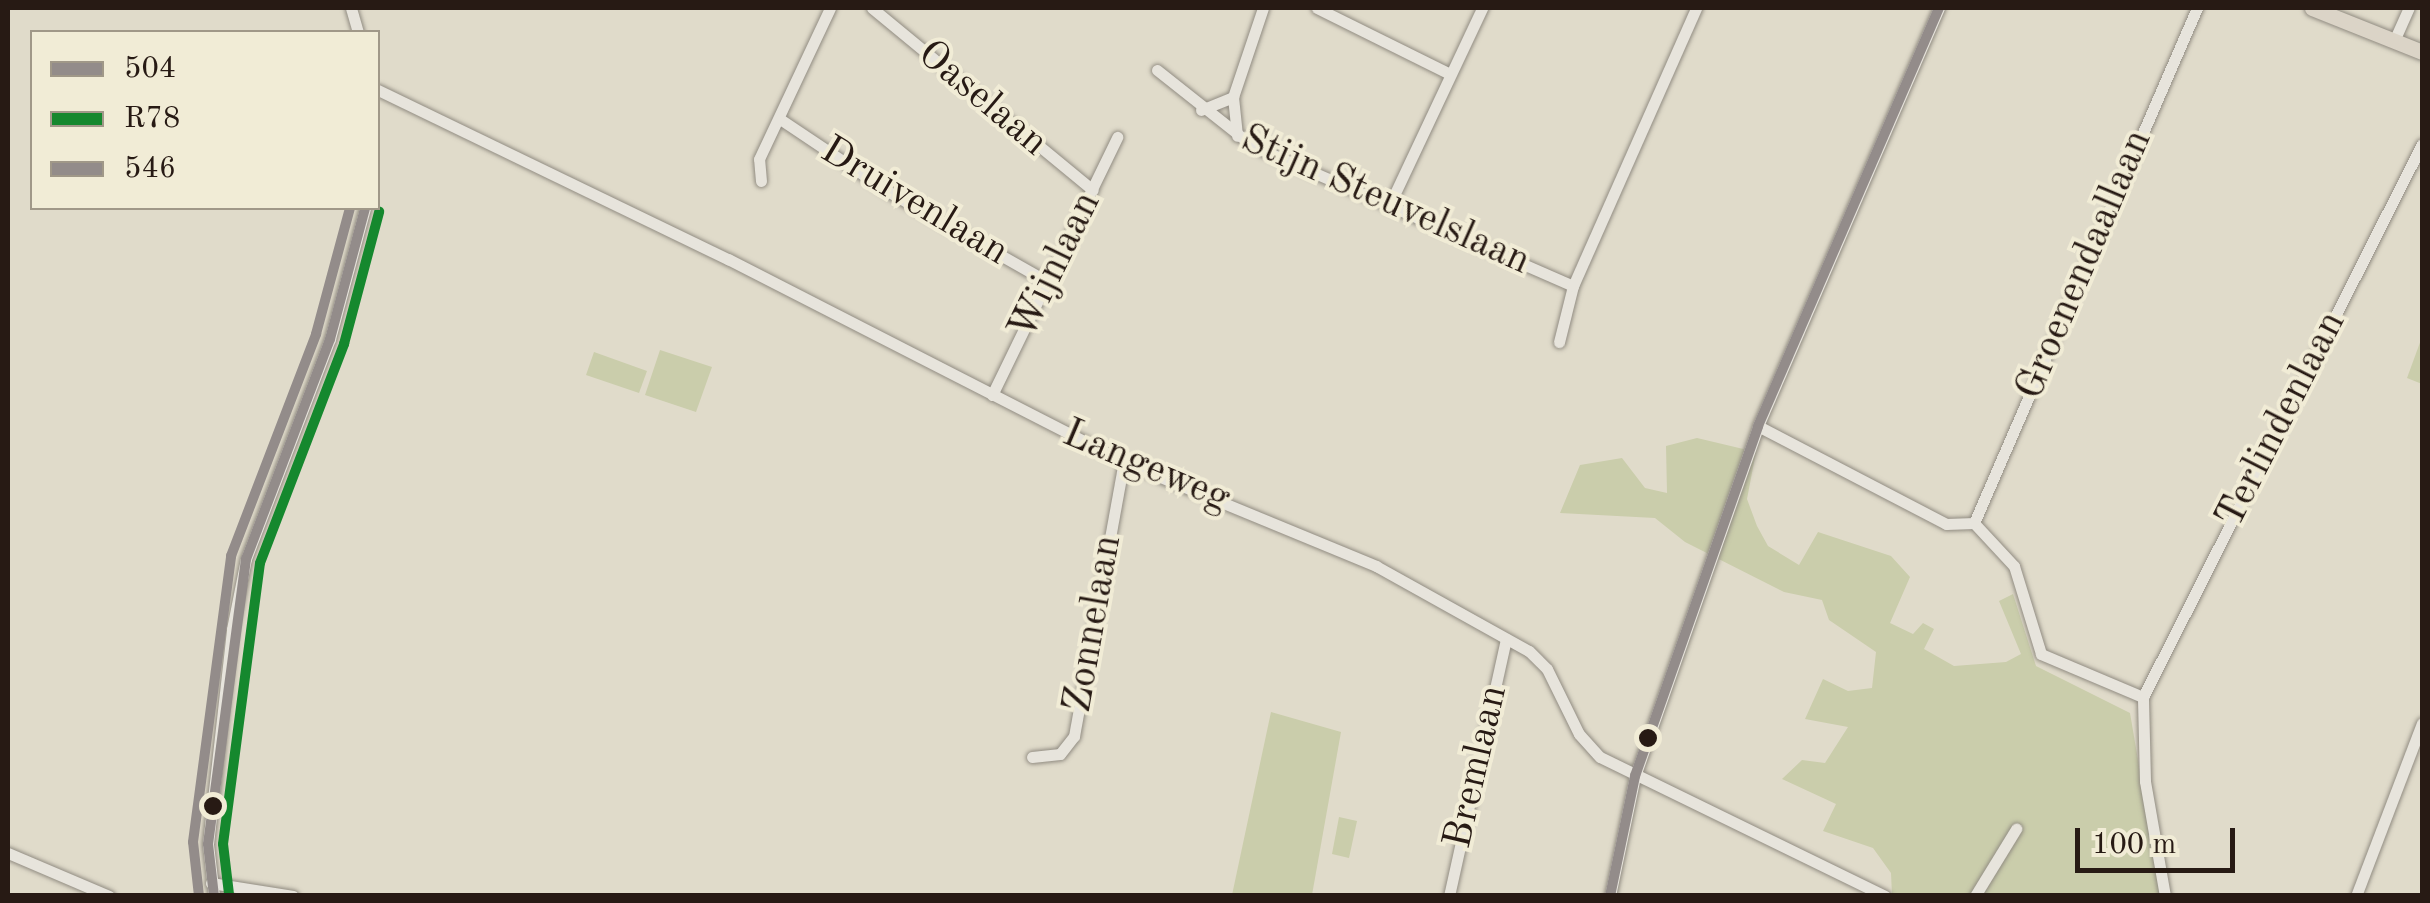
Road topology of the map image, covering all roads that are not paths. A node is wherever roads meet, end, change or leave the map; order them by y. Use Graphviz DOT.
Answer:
graph roads {
  1 [pos="830,8"];
  2 [pos="872,8"];
  3 [pos="1263,8"];
  4 [pos="1318,8"];
  5 [pos="1482,8"];
  6 [pos="1696,8"];
  7 [pos="1938,8"];
  8 [pos="2196,8"];
  9 [pos="2312,8"];
  10 [pos="2409,8"];
  11 [pos="2394,41"];
  12 [pos="2422,52"];
  13 [pos="1157,70"];
  14 [pos="1450,74"];
  15 [pos="380,91"];
  16 [pos="1233,98"];
  17 [pos="1201,110"];
  18 [pos="780,119"];
  19 [pos="1237,136"];
  20 [pos="1118,137"];
  21 [pos="2422,144"];
  22 [pos="761,181"];
  23 [pos="1092,190"];
  24 [pos="1390,206"];
  25 [pos="364,210"];
  26 [pos="1050,283"];
  27 [pos="1573,286"];
  28 [pos="1559,342"];
  29 [pos="992,395"];
  30 [pos="1758,426"];
  31 [pos="1124,462"];
  32 [pos="1974,523"];
  33 [pos="1506,640"];
  34 [pos="2143,697"];
  35 [pos="2422,723"];
  36 [pos="1032,757"];
  37 [pos="1635,776"];
  38 [pos="2016,829"];
  39 [pos="8,853"];
  40 [pos="212,889"];
  41 [pos="109,896"];
  42 [pos="292,896"];
  43 [pos="1449,896"];
  44 [pos="1610,896"];
  45 [pos="1885,896"];
  46 [pos="1976,896"];
  47 [pos="2166,896"];
  48 [pos="2356,896"];
  1 -- 18 [label="street"];
  2 -- 23 [label="street, Oaselaan"];
  3 -- 16 [label="street"];
  4 -- 14 [label="street"];
  5 -- 14 [label="street"];
  6 -- 27 [label="street"];
  7 -- 30 [label="street"];
  8 -- 32 [label="street, Groenendaallaan"];
  9 -- 11 [label="main road"];
  10 -- 11 [label="street"];
  11 -- 12 [label="main road"];
  13 -- 17 [label="street, Stijn Steuvelslaan"];
  14 -- 24 [label="street"];
  15 -- 29 [label="street, Langeweg"];
  16 -- 17 [label="street"];
  16 -- 19 [label="street"];
  17 -- 19 [label="street, Stijn Steuvelslaan"];
  18 -- 22 [label="street"];
  18 -- 26 [label="street, Druivenlaan"];
  19 -- 24 [label="street, Stijn Steuvelslaan"];
  20 -- 23 [label="street, Wijnlaan"];
  21 -- 34 [label="street, Terlindenlaan"];
  23 -- 26 [label="street, Wijnlaan"];
  24 -- 27 [label="street, Stijn Steuvelslaan"];
  25 -- 40 [label="street"];
  26 -- 29 [label="street, Wijnlaan"];
  27 -- 28 [label="street"];
  29 -- 31 [label="street, Langeweg"];
  30 -- 32 [label="street"];
  30 -- 37 [label="street"];
  31 -- 33 [label="street, Langeweg"];
  31 -- 36 [label="street, Zonnelaan"];
  32 -- 34 [label="street"];
  33 -- 37 [label="street, Langeweg"];
  33 -- 43 [label="street, Bremlaan"];
  34 -- 47 [label="street"];
  35 -- 48 [label="street"];
  37 -- 44 [label="street"];
  37 -- 45 [label="street, Langeweg"];
  38 -- 46 [label="street"];
  39 -- 41 [label="street"];
  40 -- 42 [label="street"];
}
